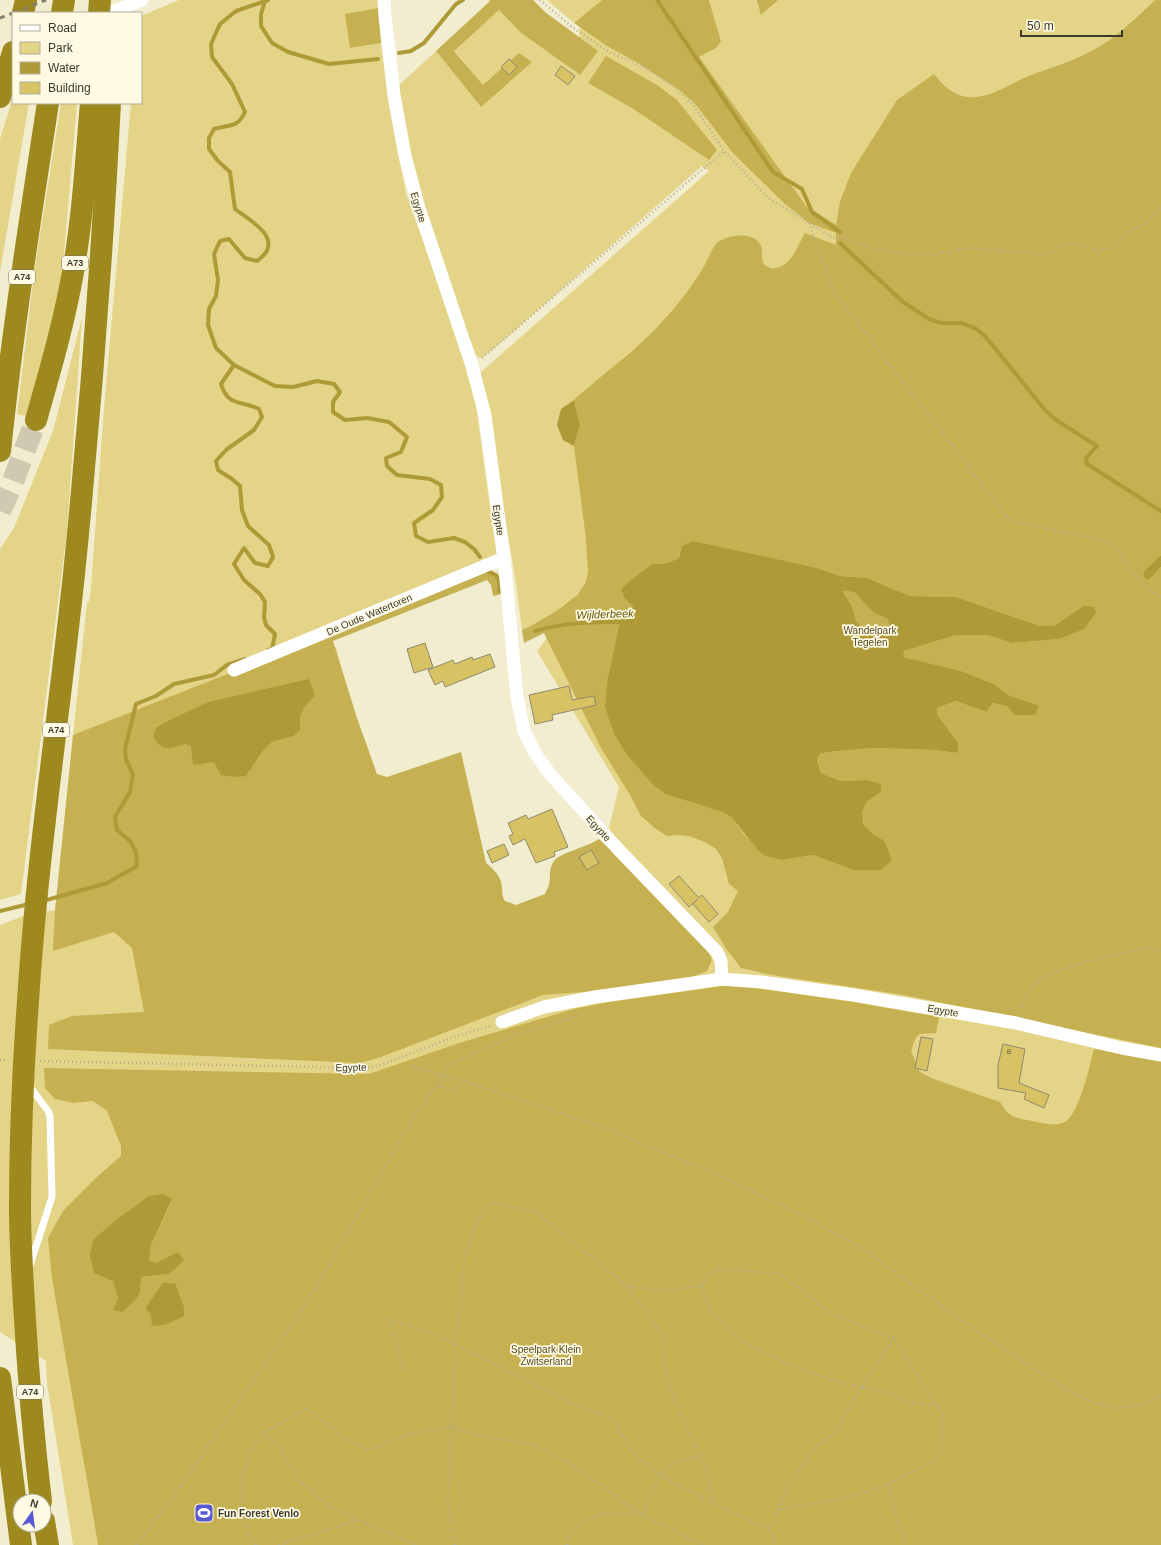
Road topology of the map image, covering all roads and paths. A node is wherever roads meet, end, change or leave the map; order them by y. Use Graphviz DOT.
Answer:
graph roads {
  1 [pos="26,0"];
  2 [pos="64,0"];
  3 [pos="100,0"];
  4 [pos="110,0"];
  5 [pos="142,0"];
  6 [pos="384,0"];
  7 [pos="540,0"];
  8 [pos="23,12"];
  9 [pos="62,12"];
  10 [pos="99,12"];
  11 [pos="111,12"];
  12 [pos="113,12"];
  13 [pos="9,58"];
  14 [pos="0,97"];
  15 [pos="48,104"];
  16 [pos="91,104"];
  17 [pos="110,104"];
  18 [pos="724,151"];
  19 [pos="1161,206"];
  20 [pos="808,223"];
  21 [pos="472,366"];
  22 [pos="36,420"];
  23 [pos="0,451"];
  24 [pos="504,558"];
  25 [pos="1161,598"];
  26 [pos="234,670"];
  27 [pos="1161,950"];
  28 [pos="722,979"];
  29 [pos="595,997"];
  30 [pos="502,1022"];
  31 [pos="1016,1023"];
  32 [pos="1161,1055"];
  33 [pos="64,1061"];
  34 [pos="411,1066"];
  35 [pos="23,1077"];
  36 [pos="462,1081"];
  37 [pos="436,1086"];
  38 [pos="23,1283"];
  39 [pos="627,1286"];
  40 [pos="702,1286"];
  41 [pos="893,1338"];
  42 [pos="456,1344"];
  43 [pos="404,1370"];
  44 [pos="0,1378"];
  45 [pos="862,1387"];
  46 [pos="1161,1396"];
  47 [pos="937,1405"];
  48 [pos="452,1427"];
  49 [pos="267,1431"];
  50 [pos="700,1456"];
  51 [pos="660,1475"];
  52 [pos="888,1484"];
  53 [pos="40,1493"];
  54 [pos="713,1503"];
  55 [pos="778,1510"];
  56 [pos="642,1515"];
  57 [pos="358,1520"];
  58 [pos="770,1530"];
  59 [pos="46,1533"];
  60 [pos="21,1545"];
  61 [pos="48,1545"];
  62 [pos="137,1545"];
  63 [pos="256,1545"];
  64 [pos="279,1545"];
  65 [pos="415,1545"];
  66 [pos="455,1545"];
  67 [pos="567,1545"];
  68 [pos="703,1545"];
  69 [pos="775,1545"];
  70 [pos="905,1545"];
  1 -- 8 [label="highway"];
  2 -- 9 [label="highway"];
  3 -- 10 [label="highway"];
  4 -- 11 [label="highway"];
  5 -- 12 [label="street"];
  6 -- 21 [label="street, Egypte"];
  7 -- 18 [label="path"];
  13 -- 14 [label="highway"];
  15 -- 23 [label="highway, A74"];
  16 -- 22 [label="highway, A73"];
  17 -- 35 [label="highway, A74"];
  18 -- 20 [label="path"];
  18 -- 21 [label="path"];
  19 -- 20 [label="path"];
  20 -- 25 [label="path"];
  21 -- 24 [label="street, Egypte"];
  24 -- 26 [label="street, De Oude Watertoren"];
  24 -- 28 [label="street, Egypte"];
  27 -- 31 [label="path"];
  28 -- 29 [label="street, Egypte"];
  28 -- 31 [label="street, Egypte"];
  29 -- 30 [label="street, Egypte"];
  29 -- 37 [label="path"];
  30 -- 33 [label="path, Egypte"];
  31 -- 32 [label="street, Egypte"];
  34 -- 36 [label="path"];
  35 -- 38 [label="highway, A74"];
  35 -- 38 [label="lane, A74"];
  36 -- 37 [label="path"];
  36 -- 46 [label="path"];
  37 -- 62 [label="path"];
  38 -- 53 [label="highway, A74"];
  39 -- 40 [label="path"];
  39 -- 42 [label="path"];
  39 -- 50 [label="path"];
  40 -- 41 [label="path"];
  40 -- 45 [label="path"];
  41 -- 45 [label="path"];
  41 -- 47 [label="path"];
  42 -- 43 [label="path"];
  42 -- 48 [label="path"];
  42 -- 51 [label="path"];
  44 -- 60 [label="highway, A74"];
  45 -- 47 [label="path"];
  45 -- 55 [label="path"];
  47 -- 52 [label="path"];
  48 -- 49 [label="path"];
  48 -- 56 [label="path"];
  48 -- 66 [label="path"];
  49 -- 57 [label="path"];
  49 -- 63 [label="path"];
  50 -- 51 [label="path"];
  50 -- 54 [label="path"];
  51 -- 54 [label="path"];
  51 -- 56 [label="path"];
  52 -- 55 [label="path"];
  52 -- 70 [label="path"];
  54 -- 58 [label="path"];
  55 -- 58 [label="path"];
  56 -- 67 [label="path"];
  56 -- 68 [label="path"];
  57 -- 64 [label="path"];
  57 -- 65 [label="path"];
  58 -- 69 [label="path"];
  59 -- 61 [label="highway"];
}
